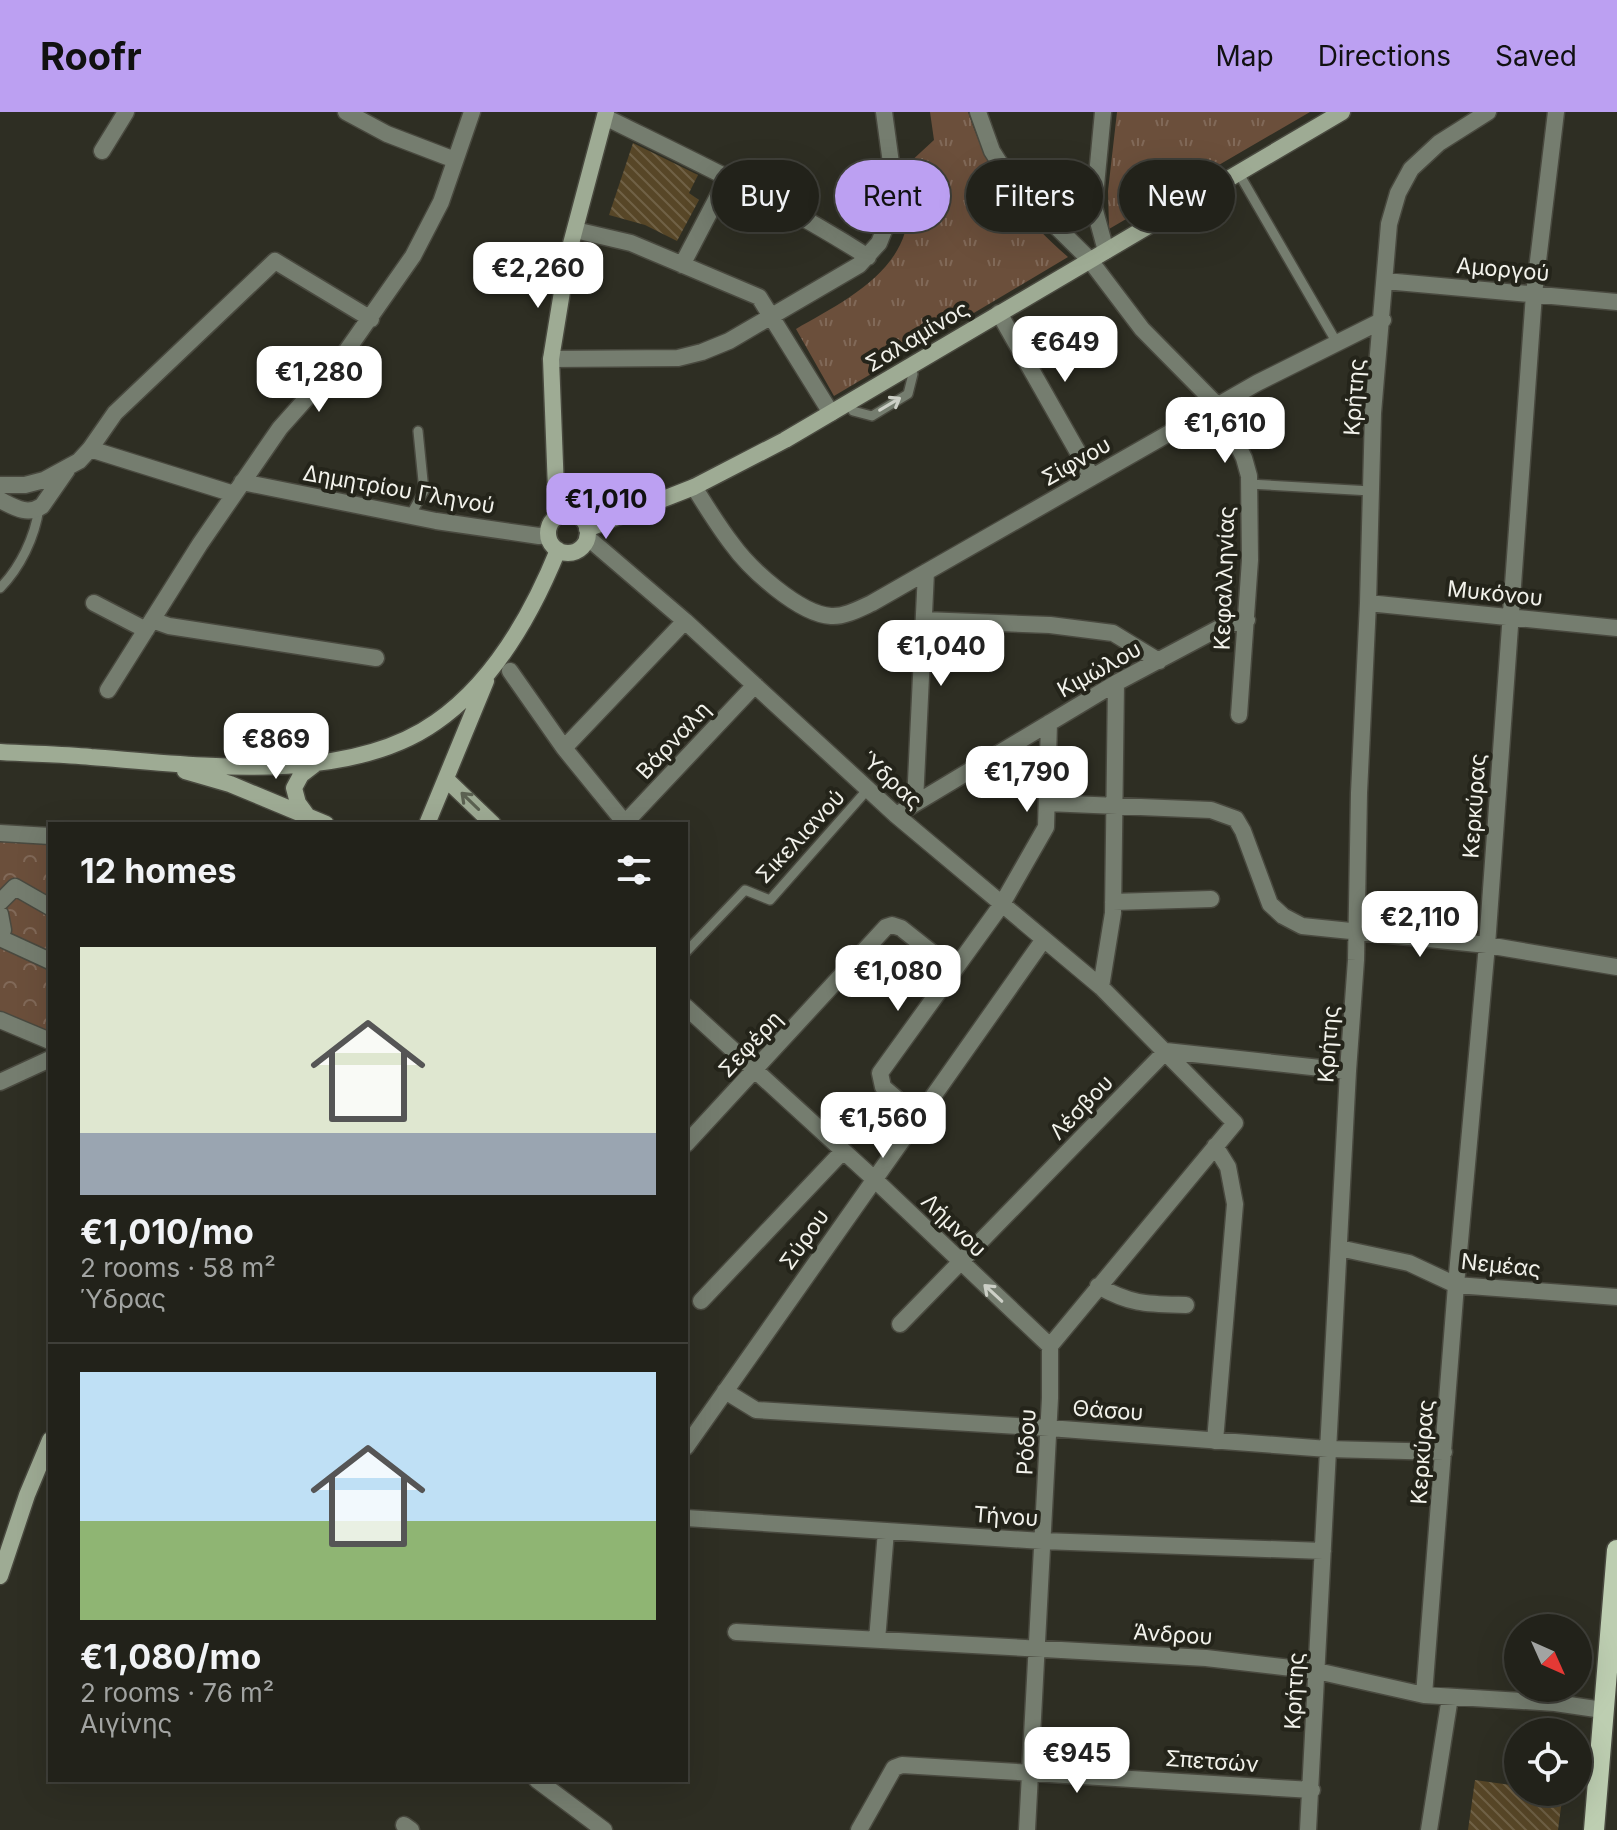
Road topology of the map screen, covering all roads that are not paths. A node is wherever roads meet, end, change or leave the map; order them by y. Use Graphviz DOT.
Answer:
graph roads {
  1 [pos="126,112"];
  2 [pos="346,112"];
  3 [pos="472,112"];
  4 [pos="884,112"];
  5 [pos="978,112"];
  6 [pos="1103,112"];
  7 [pos="1342,112"];
  8 [pos="1488,112"];
  9 [pos="1556,112"];
  10 [pos="605,115"];
  11 [pos="102,151"];
  12 [pos="455,160"];
  13 [pos="712,169"];
  14 [pos="1238,172"];
  15 [pos="712,208"];
  16 [pos="819,227"];
  17 [pos="575,230"];
  18 [pos="1106,251"];
  19 [pos="868,257"];
  20 [pos="1089,259"];
  21 [pos="682,265"];
  22 [pos="1385,281"];
  23 [pos="1534,294"];
  24 [pos="1617,302"];
  25 [pos="999,313"];
  26 [pos="773,316"];
  27 [pos="371,319"];
  28 [pos="1383,320"];
  29 [pos="1337,343"];
  30 [pos="551,359"];
  31 [pos="913,374"];
  32 [pos="1218,406"];
  33 [pos="853,411"];
  34 [pos="831,413"];
  35 [pos="418,431"];
  36 [pos="90,449"];
  37 [pos="68,469"];
  38 [pos="1092,477"];
  39 [pos="1249,484"];
  40 [pos="0,485"];
  41 [pos="694,487"];
  42 [pos="238,488"];
  43 [pos="1371,491"];
  44 [pos="0,500"];
  45 [pos="39,508"];
  46 [pos="560,515"];
  47 [pos="410,516"];
  48 [pos="587,533"];
  49 [pos="548,535"];
  50 [pos="558,550"];
  51 [pos="926,572"];
  52 [pos="0,588"];
  53 [pos="94,603"];
  54 [pos="1368,603"];
  55 [pos="1509,617"];
  56 [pos="924,620"];
  57 [pos="1247,620"];
  58 [pos="685,621"];
  59 [pos="149,625"];
  60 [pos="1617,628"];
  61 [pos="376,658"];
  62 [pos="1159,661"];
  63 [pos="510,671"];
  64 [pos="489,672"];
  65 [pos="1116,683"];
  66 [pos="755,685"];
  67 [pos="108,690"];
  68 [pos="1239,715"];
  69 [pos="436,723"];
  70 [pos="1049,723"];
  71 [pos="462,736"];
  72 [pos="564,748"];
  73 [pos="0,752"];
  74 [pos="318,762"];
  75 [pos="161,764"];
  76 [pos="446,779"];
  77 [pos="868,789"];
  78 [pos="915,802"];
  79 [pos="1047,803"];
  80 [pos="1114,805"];
  81 [pos="306,814"];
  82 [pos="896,815"];
  83 [pos="322,822"];
  84 [pos="428,822"];
  85 [pos="491,822"];
  86 [pos="622,822"];
  87 [pos="626,822"];
  88 [pos="0,833"];
  89 [pos="48,836"];
  90 [pos="1211,899"];
  91 [pos="0,902"];
  92 [pos="1113,902"];
  93 [pos="1002,904"];
  94 [pos="48,906"];
  95 [pos="0,914"];
  96 [pos="1356,933"];
  97 [pos="0,938"];
  98 [pos="1044,939"];
  99 [pos="1487,945"];
  100 [pos="688,950"];
  101 [pos="48,960"];
  102 [pos="1617,967"];
  103 [pos="954,970"];
  104 [pos="1101,987"];
  105 [pos="688,1009"];
  106 [pos="0,1020"];
  107 [pos="48,1040"];
  108 [pos="1166,1051"];
  109 [pos="48,1060"];
  110 [pos="1348,1071"];
  111 [pos="755,1072"];
  112 [pos="0,1082"];
  113 [pos="917,1116"];
  114 [pos="688,1142"];
  115 [pos="1215,1146"];
  116 [pos="843,1151"];
  117 [pos="873,1178"];
  118 [pos="1339,1248"];
  119 [pos="960,1262"];
  120 [pos="1456,1285"];
  121 [pos="1098,1286"];
  122 [pos="1617,1297"];
  123 [pos="701,1301"];
  124 [pos="1186,1305"];
  125 [pos="900,1324"];
  126 [pos="1050,1346"];
  127 [pos="725,1391"];
  128 [pos="1049,1428"];
  129 [pos="1215,1441"];
  130 [pos="688,1444"];
  131 [pos="48,1445"];
  132 [pos="1328,1449"];
  133 [pos="1444,1452"];
  134 [pos="688,1518"];
  135 [pos="886,1531"];
  136 [pos="1042,1541"];
  137 [pos="1617,1550"];
  138 [pos="1323,1551"];
  139 [pos="0,1576"];
  140 [pos="736,1632"];
  141 [pos="877,1640"];
  142 [pos="1036,1648"];
  143 [pos="1317,1671"];
  144 [pos="1424,1695"];
  145 [pos="1450,1697"];
  146 [pos="1603,1710"];
  147 [pos="1029,1772"];
  148 [pos="540,1782"];
  149 [pos="1312,1790"];
  150 [pos="604,1830"];
  151 [pos="859,1830"];
  152 [pos="1027,1830"];
  153 [pos="1308,1830"];
  154 [pos="1429,1830"];
  155 [pos="1594,1830"];
  1 -- 11 [label="street"];
  2 -- 12 [label="street"];
  3 -- 12 [label="street"];
  4 -- 19 [label="street"];
  5 -- 20 [label="street, Κεφαλληνίας"];
  6 -- 18 [label="street"];
  7 -- 14 [label="main road, Σαλαμίνος"];
  8 -- 22 [label="street, Κρήτης"];
  9 -- 23 [label="street, Κερκύρας"];
  10 -- 13 [label="street"];
  10 -- 17 [label="main road"];
  12 -- 27 [label="street"];
  14 -- 18 [label="main road, Σαλαμίνος"];
  14 -- 29 [label="lane"];
  15 -- 21 [label="street"];
  16 -- 19 [label="street"];
  17 -- 21 [label="street"];
  17 -- 30 [label="main road"];
  18 -- 20 [label="main road, Σαλαμίνος"];
  19 -- 26 [label="street"];
  20 -- 25 [label="main road, Σαλαμίνος"];
  20 -- 32 [label="street, Κεφαλληνίας"];
  21 -- 26 [label="street"];
  22 -- 23 [label="street, Αμοργού"];
  22 -- 28 [label="street, Κρήτης"];
  23 -- 24 [label="street, Αμοργού"];
  23 -- 55 [label="street, Κερκύρας"];
  25 -- 34 [label="main road, Σαλαμίνος"];
  25 -- 38 [label="street"];
  26 -- 30 [label="street"];
  26 -- 34 [label="street"];
  27 -- 36 [label="street"];
  27 -- 42 [label="street"];
  28 -- 29 [label="street, Σίφνου"];
  28 -- 43 [label="street, Κρήτης"];
  29 -- 32 [label="street, Σίφνου"];
  30 -- 46 [label="main road"];
  33 -- 31 [label="lane, one-way"];
  32 -- 38 [label="street, Σίφνου"];
  32 -- 39 [label="street, Κεφαλληνίας"];
  34 -- 41 [label="main road, Σαλαμίνος"];
  35 -- 47 [label="lane"];
  36 -- 37 [label="street"];
  36 -- 42 [label="street, Δημητρίου Γληνού"];
  37 -- 40 [label="street"];
  37 -- 45 [label="street"];
  38 -- 51 [label="street, Σίφνου"];
  39 -- 43 [label="lane"];
  39 -- 57 [label="street, Κεφαλληνίας"];
  41 -- 48 [label="main road, Σαλαμίνος"];
  41 -- 51 [label="street, Σίφνου"];
  42 -- 47 [label="street, Δημητρίου Γληνού"];
  42 -- 59 [label="street"];
  43 -- 54 [label="street, Κρήτης"];
  44 -- 45 [label="street"];
  45 -- 52 [label="lane"];
  46 -- 48 [label="main road"];
  46 -- 49 [label="main road"];
  47 -- 49 [label="street, Δημητρίου Γληνού"];
  48 -- 50 [label="main road"];
  48 -- 58 [label="street, Ύδρας"];
  49 -- 50 [label="main road"];
  50 -- 64 [label="main road"];
  51 -- 56 [label="street"];
  53 -- 59 [label="street"];
  54 -- 55 [label="street, Μυκόνου"];
  54 -- 96 [label="street, Κρήτης"];
  55 -- 60 [label="street, Μυκόνου"];
  55 -- 99 [label="street, Κερκύρας"];
  56 -- 62 [label="street"];
  56 -- 78 [label="street"];
  57 -- 62 [label="street, Κιμώλου"];
  57 -- 68 [label="street, Κεφαλληνίας"];
  58 -- 66 [label="street, Ύδρας"];
  58 -- 72 [label="street"];
  59 -- 61 [label="street"];
  59 -- 67 [label="street"];
  62 -- 65 [label="street, Κιμώλου"];
  63 -- 72 [label="street"];
  64 -- 69 [label="main road"];
  64 -- 71 [label="main road"];
  65 -- 70 [label="street, Κιμώλου"];
  65 -- 80 [label="street"];
  66 -- 77 [label="street, Ύδρας"];
  66 -- 87 [label="street, Βάρναλη"];
  69 -- 71 [label="main road"];
  69 -- 74 [label="main road"];
  70 -- 78 [label="street, Κιμώλου"];
  70 -- 79 [label="street"];
  71 -- 76 [label="main road"];
  72 -- 86 [label="street"];
  73 -- 75 [label="main road"];
  74 -- 75 [label="main road"];
  74 -- 81 [label="main road"];
  75 -- 81 [label="main road"];
  76 -- 84 [label="main road"];
  85 -- 76 [label="main road, one-way"];
  77 -- 82 [label="street, Ύδρας"];
  77 -- 100 [label="lane, Σικελιανού"];
  78 -- 82 [label="street, Κιμώλου"];
  79 -- 80 [label="street"];
  79 -- 93 [label="street"];
  80 -- 92 [label="street"];
  80 -- 96 [label="street"];
  81 -- 83 [label="main road"];
  82 -- 93 [label="street, Ύδρας"];
  88 -- 89 [label="street"];
  90 -- 92 [label="street"];
  91 -- 94 [label="street"];
  92 -- 104 [label="street"];
  93 -- 98 [label="street, Ύδρας"];
  93 -- 103 [label="street"];
  95 -- 97 [label="street"];
  96 -- 99 [label="street"];
  96 -- 110 [label="street, Κρήτης"];
  97 -- 101 [label="street"];
  98 -- 104 [label="street, Ύδρας"];
  98 -- 113 [label="street, Σύρου"];
  99 -- 102 [label="street"];
  99 -- 120 [label="street, Κερκύρας"];
  103 -- 111 [label="street, Σεφέρη"];
  103 -- 113 [label="street"];
  104 -- 108 [label="street, Ύδρας"];
  105 -- 111 [label="street, Λήμνου"];
  106 -- 107 [label="street"];
  108 -- 110 [label="street"];
  108 -- 115 [label="street, Ύδρας"];
  108 -- 119 [label="street, Λέσβου"];
  109 -- 112 [label="street"];
  110 -- 118 [label="street, Κρήτης"];
  111 -- 114 [label="street, Σεφέρη"];
  111 -- 116 [label="street, Λήμνου"];
  113 -- 117 [label="street, Σύρου"];
  115 -- 121 [label="street"];
  115 -- 129 [label="street"];
  116 -- 117 [label="street, Λήμνου"];
  116 -- 123 [label="street"];
  117 -- 119 [label="street, Λήμνου"];
  117 -- 127 [label="street, Σύρου"];
  118 -- 120 [label="street, Νεμέας"];
  118 -- 132 [label="street, Κρήτης"];
  119 -- 125 [label="street, Λέσβου"];
  126 -- 119 [label="street, Λήμνου, one-way"];
  120 -- 122 [label="street, Νεμέας"];
  120 -- 133 [label="street, Κερκύρας"];
  121 -- 124 [label="street"];
  121 -- 126 [label="street"];
  126 -- 128 [label="street, Ρόδου"];
  127 -- 128 [label="street, Θάσου"];
  127 -- 130 [label="street, Σύρου"];
  128 -- 129 [label="street, Θάσου"];
  128 -- 136 [label="street, Ρόδου"];
  129 -- 132 [label="street, Θάσου"];
  131 -- 139 [label="main road"];
  132 -- 133 [label="street, Θάσου"];
  132 -- 138 [label="street, Κρήτης"];
  133 -- 144 [label="street, Κερκύρας"];
  134 -- 135 [label="street, Τήνου"];
  135 -- 136 [label="street, Τήνου"];
  135 -- 141 [label="street"];
  136 -- 138 [label="street, Τήνου"];
  136 -- 142 [label="street, Ρόδου"];
  137 -- 146 [label="main road"];
  138 -- 143 [label="street, Κρήτης"];
  140 -- 141 [label="street, Άνδρου"];
  141 -- 142 [label="street, Άνδρου"];
  142 -- 143 [label="street, Άνδρου"];
  142 -- 147 [label="street, Ρόδου"];
  143 -- 144 [label="street, Άνδρου"];
  143 -- 149 [label="street, Κρήτης"];
  144 -- 145 [label="street, Άνδρου"];
  145 -- 146 [label="street, Άνδρου"];
  145 -- 154 [label="street"];
  146 -- 155 [label="main road"];
  147 -- 149 [label="street, Σπετσών"];
  147 -- 151 [label="street, Σπετσών"];
  147 -- 152 [label="street, Ρόδου"];
  148 -- 150 [label="street"];
  149 -- 153 [label="street, Κρήτης"];
}
